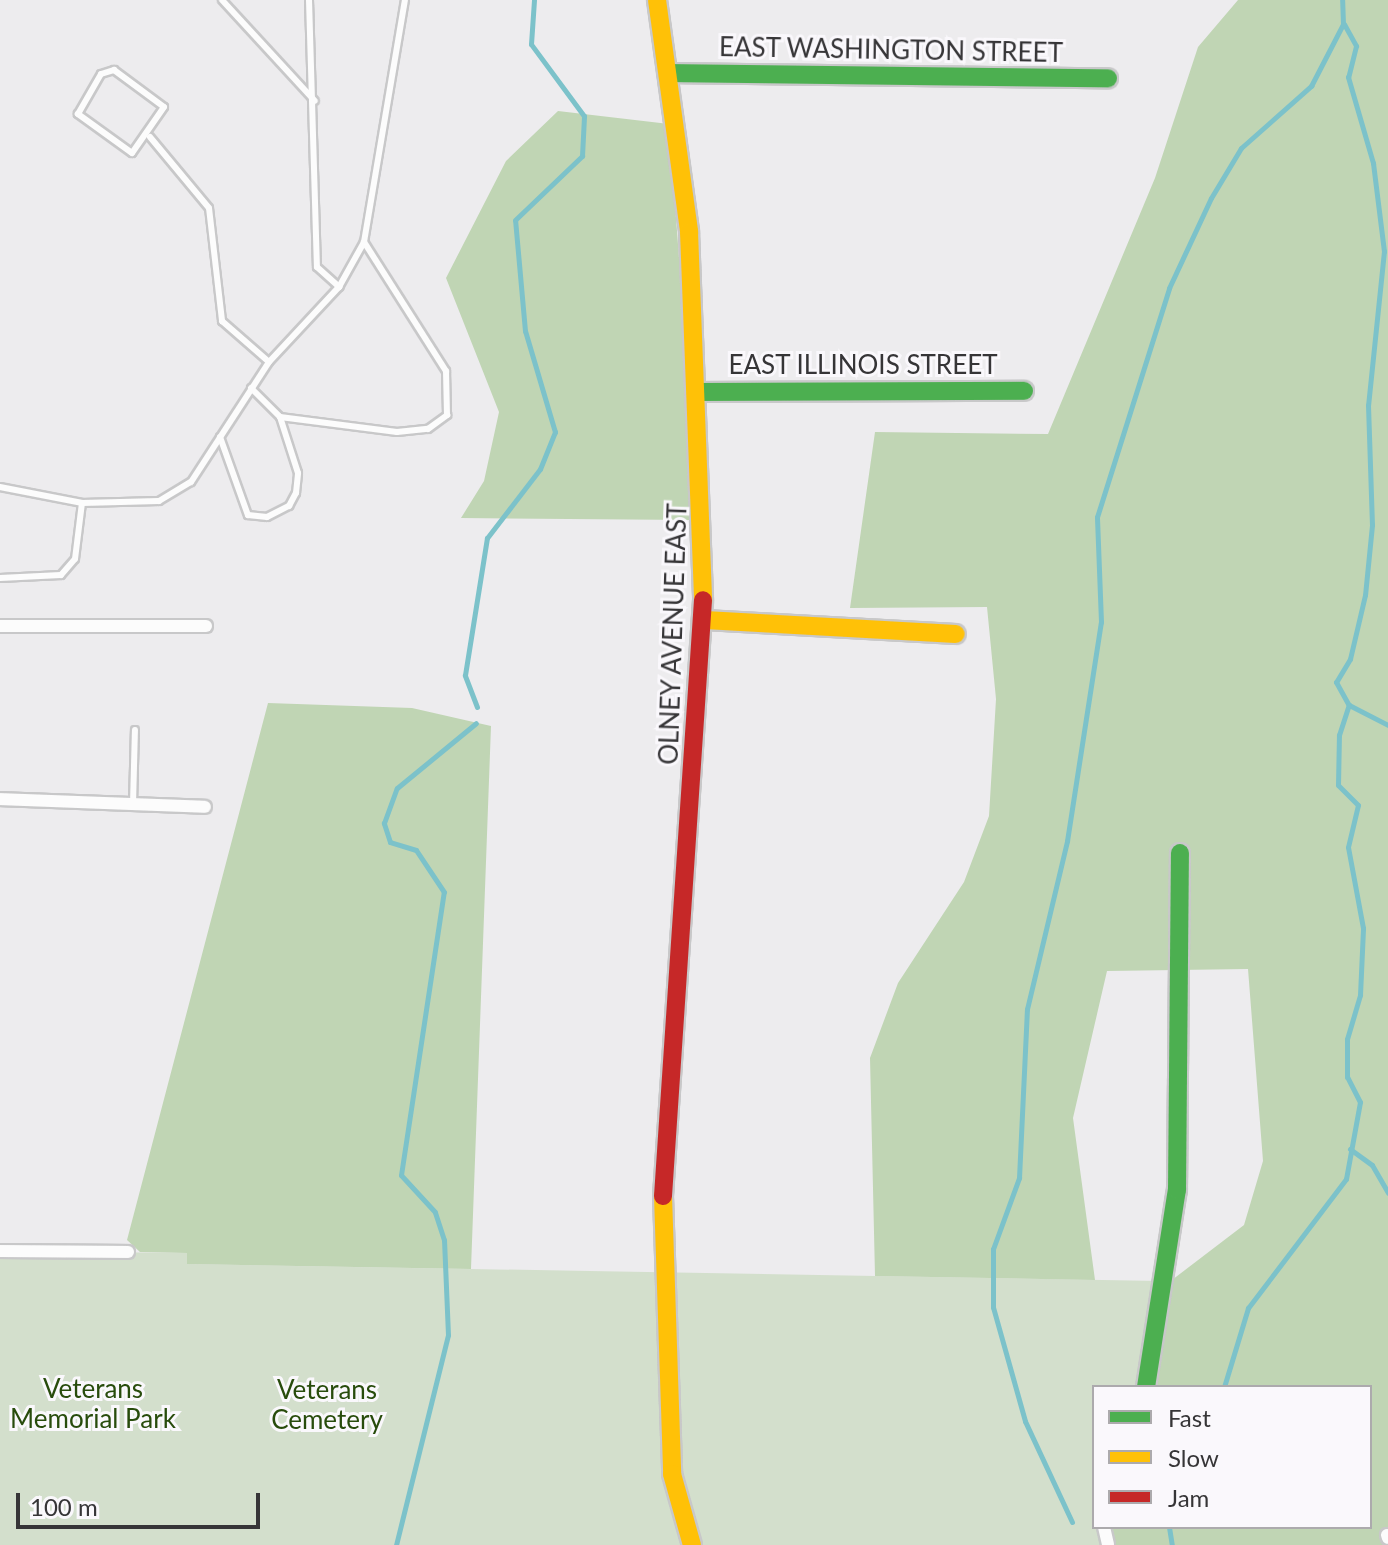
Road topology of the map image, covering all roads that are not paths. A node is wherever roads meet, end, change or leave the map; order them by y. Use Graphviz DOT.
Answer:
graph roads {
  1 [pos="222,0"];
  2 [pos="309,0"];
  3 [pos="405,0"];
  4 [pos="657,0"];
  5 [pos="673,73"];
  6 [pos="1108,78"];
  7 [pos="315,101"];
  8 [pos="150,137"];
  9 [pos="364,242"];
  10 [pos="339,287"];
  11 [pos="269,362"];
  12 [pos="251,388"];
  13 [pos="1024,391"];
  14 [pos="702,392"];
  15 [pos="280,417"];
  16 [pos="220,436"];
  17 [pos="0,487"];
  18 [pos="82,503"];
  19 [pos="0,578"];
  20 [pos="705,620"];
  21 [pos="0,626"];
  22 [pos="206,626"];
  23 [pos="956,634"];
  24 [pos="135,730"];
  25 [pos="0,799"];
  26 [pos="133,804"];
  27 [pos="205,807"];
  28 [pos="1180,853"];
  29 [pos="0,1251"];
  30 [pos="128,1252"];
  31 [pos="1146,1385"];
  32 [pos="692,1545"];
  1 -- 7 [label="lane"];
  2 -- 7 [label="lane"];
  3 -- 9 [label="lane"];
  4 -- 5 [label="main road, OLNEY AVENUE EAST"];
  5 -- 6 [label="main road, EAST WASHINGTON STREET"];
  5 -- 14 [label="main road, OLNEY AVENUE EAST"];
  7 -- 10 [label="lane"];
  8 -- 8 [label="lane"];
  8 -- 11 [label="lane"];
  9 -- 10 [label="lane"];
  9 -- 15 [label="lane"];
  10 -- 11 [label="lane"];
  11 -- 12 [label="lane"];
  12 -- 15 [label="lane"];
  12 -- 16 [label="lane"];
  13 -- 14 [label="main road, EAST ILLINOIS STREET"];
  14 -- 20 [label="main road, OLNEY AVENUE EAST"];
  15 -- 16 [label="lane"];
  16 -- 18 [label="lane"];
  17 -- 18 [label="lane"];
  18 -- 19 [label="lane"];
  20 -- 23 [label="main road"];
  20 -- 32 [label="main road, OLNEY AVENUE EAST"];
  21 -- 22 [label="street"];
  24 -- 26 [label="lane"];
  25 -- 26 [label="street"];
  26 -- 27 [label="street"];
  28 -- 31 [label="main road"];
  29 -- 30 [label="street"];
}
